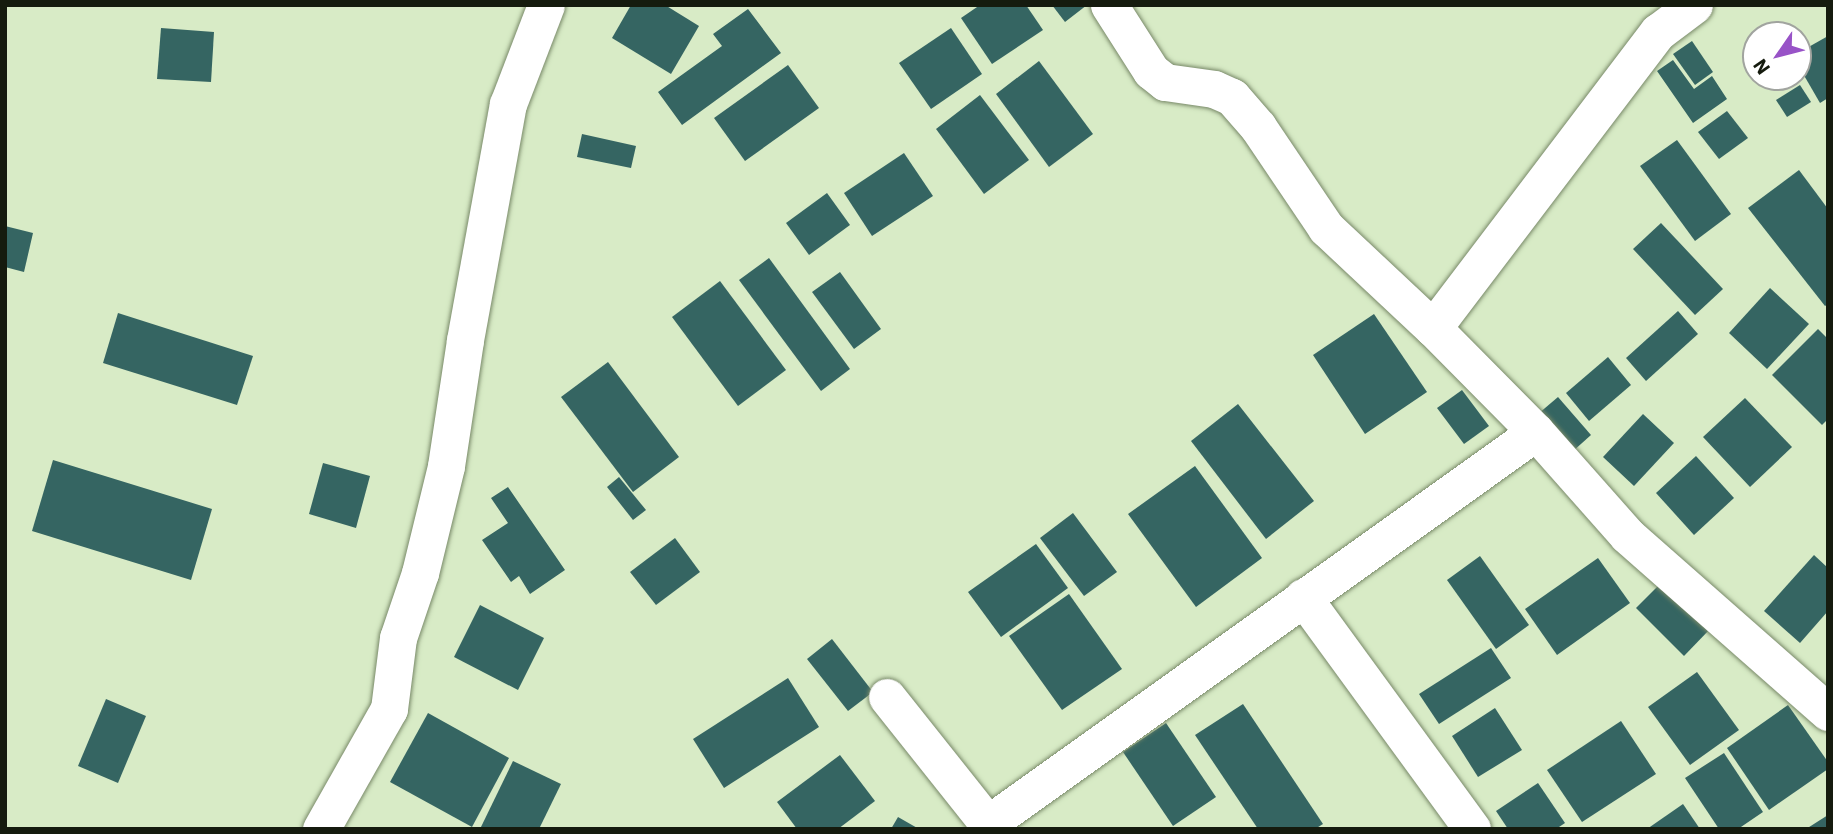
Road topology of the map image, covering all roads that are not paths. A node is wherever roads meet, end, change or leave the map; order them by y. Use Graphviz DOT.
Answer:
graph roads {
  1 [pos="546,5"];
  2 [pos="1109,5"];
  3 [pos="1695,5"];
  4 [pos="1433,328"];
  5 [pos="1536,432"];
  6 [pos="1303,597"];
  7 [pos="887,697"];
  8 [pos="1828,712"];
  9 [pos="990,826"];
  10 [pos="321,829"];
  11 [pos="1472,829"];
  1 -- 10 [label="street"];
  2 -- 4 [label="street"];
  3 -- 4 [label="street"];
  4 -- 5 [label="street"];
  5 -- 6 [label="street"];
  5 -- 8 [label="street"];
  6 -- 9 [label="street"];
  6 -- 11 [label="street"];
  7 -- 9 [label="street"];
}
